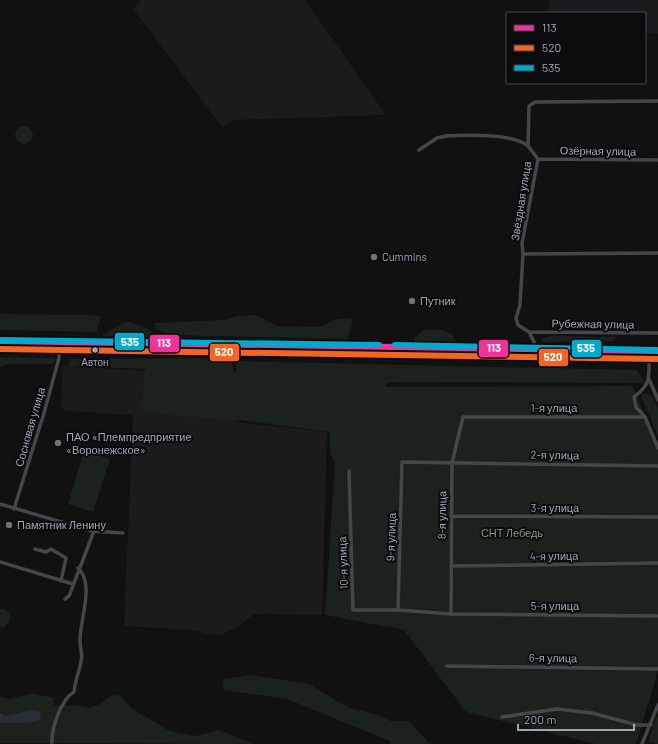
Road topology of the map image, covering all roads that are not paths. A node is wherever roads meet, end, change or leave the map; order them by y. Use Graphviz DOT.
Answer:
graph roads {
  1 [pos="658,101"];
  2 [pos="528,146"];
  3 [pos="419,150"];
  4 [pos="538,159"];
  5 [pos="658,160"];
  6 [pos="523,254"];
  7 [pos="658,254"];
  8 [pos="529,332"];
  9 [pos="658,333"];
  10 [pos="0,340"];
  11 [pos="0,348"];
  12 [pos="59,348"];
  13 [pos="381,348"];
  14 [pos="463,349"];
  15 [pos="538,350"];
  16 [pos="658,351"];
  17 [pos="334,353"];
  18 [pos="415,354"];
  19 [pos="649,357"];
  20 [pos="658,358"];
  21 [pos="649,379"];
  22 [pos="656,390"];
  23 [pos="658,400"];
  24 [pos="463,417"];
  25 [pos="645,417"];
  26 [pos="658,448"];
  27 [pos="452,463"];
  28 [pos="658,466"];
  29 [pos="349,471"];
  30 [pos="0,504"];
  31 [pos="14,509"];
  32 [pos="451,516"];
  33 [pos="658,517"];
  34 [pos="94,531"];
  35 [pos="123,533"];
  36 [pos="35,549"];
  37 [pos="0,562"];
  38 [pos="658,563"];
  39 [pos="451,566"];
  40 [pos="78,568"];
  41 [pos="61,581"];
  42 [pos="72,584"];
  43 [pos="65,599"];
  44 [pos="398,610"];
  45 [pos="451,614"];
  46 [pos="658,616"];
  47 [pos="447,666"];
  48 [pos="658,669"];
  49 [pos="658,705"];
  50 [pos="502,717"];
  51 [pos="651,725"];
  52 [pos="52,744"];
  53 [pos="642,744"];
  1 -- 2 [label="street, Звёздная улица"];
  2 -- 3 [label="street"];
  2 -- 4 [label="street, Звёздная улица"];
  4 -- 5 [label="street, Озёрная улица"];
  4 -- 6 [label="street, Звёздная улица"];
  6 -- 7 [label="street, Звёздная улица"];
  6 -- 8 [label="street, Звёздная улица"];
  8 -- 9 [label="street, Рубежная улица"];
  8 -- 15 [label="street, Звёздная улица"];
  10 -- 13 [label="highway"];
  11 -- 12 [label="highway"];
  12 -- 17 [label="highway"];
  12 -- 31 [label="street, Сосновая улица"];
  13 -- 14 [label="highway"];
  13 -- 17 [label="highway"];
  14 -- 15 [label="highway"];
  14 -- 18 [label="highway"];
  15 -- 16 [label="highway"];
  17 -- 18 [label="highway"];
  18 -- 19 [label="highway"];
  19 -- 20 [label="highway"];
  19 -- 21 [label="street"];
  21 -- 22 [label="street"];
  21 -- 25 [label="street"];
  22 -- 23 [label="street"];
  24 -- 25 [label="street, 1-я улица"];
  24 -- 27 [label="street, 8-я улица"];
  25 -- 26 [label="street"];
  27 -- 28 [label="street, 2-я улица"];
  27 -- 32 [label="street, 8-я улица"];
  27 -- 44 [label="street, 9-я улица"];
  29 -- 44 [label="street, 10-я улица"];
  30 -- 31 [label="street"];
  31 -- 34 [label="street"];
  32 -- 33 [label="street, 3-я улица"];
  32 -- 39 [label="street, 8-я улица"];
  34 -- 35 [label="street"];
  34 -- 40 [label="street"];
  36 -- 41 [label="street"];
  37 -- 41 [label="street"];
  38 -- 39 [label="street, 4-я улица"];
  39 -- 45 [label="street, 8-я улица"];
  40 -- 42 [label="street"];
  40 -- 52 [label="street"];
  41 -- 42 [label="street"];
  42 -- 43 [label="street"];
  44 -- 45 [label="street"];
  45 -- 46 [label="street, 5-я улица"];
  47 -- 48 [label="street, 6-я улица"];
  49 -- 51 [label="street"];
  50 -- 51 [label="street"];
  51 -- 53 [label="street"];
}
